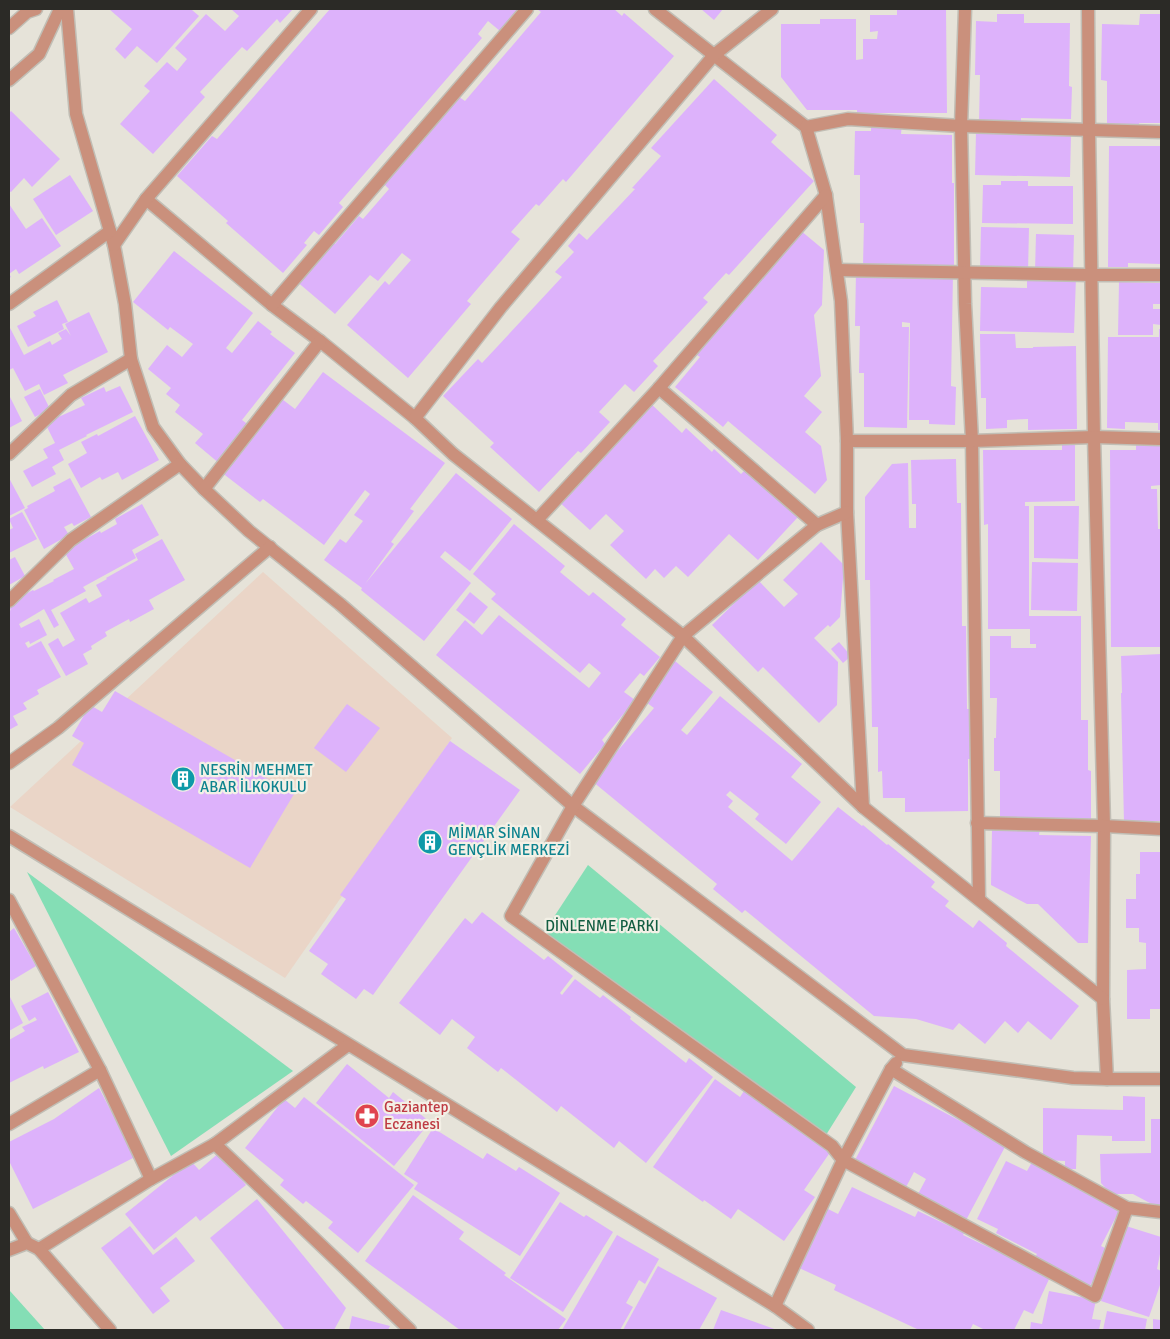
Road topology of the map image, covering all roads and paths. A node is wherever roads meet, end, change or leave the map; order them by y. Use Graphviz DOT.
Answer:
graph roads {
  1 [pos="36,9"];
  2 [pos="60,9"];
  3 [pos="67,9"];
  4 [pos="311,9"];
  5 [pos="527,9"];
  6 [pos="655,9"];
  7 [pos="772,9"];
  8 [pos="965,9"];
  9 [pos="1088,9"];
  10 [pos="9,28"];
  11 [pos="714,55"];
  12 [pos="9,80"];
  13 [pos="960,126"];
  14 [pos="806,127"];
  15 [pos="1088,130"];
  16 [pos="1161,132"];
  17 [pos="826,195"];
  18 [pos="146,198"];
  19 [pos="110,231"];
  20 [pos="114,245"];
  21 [pos="837,270"];
  22 [pos="964,273"];
  23 [pos="1091,275"];
  24 [pos="1161,275"];
  25 [pos="9,304"];
  26 [pos="272,305"];
  27 [pos="320,340"];
  28 [pos="131,359"];
  29 [pos="659,388"];
  30 [pos="415,418"];
  31 [pos="1094,438"];
  32 [pos="1161,439"];
  33 [pos="847,441"];
  34 [pos="972,441"];
  35 [pos="9,454"];
  36 [pos="180,464"];
  37 [pos="204,489"];
  38 [pos="847,512"];
  39 [pos="537,520"];
  40 [pos="817,524"];
  41 [pos="270,548"];
  42 [pos="9,601"];
  43 [pos="683,636"];
  44 [pos="9,763"];
  45 [pos="573,806"];
  46 [pos="863,807"];
  47 [pos="978,823"];
  48 [pos="1104,826"];
  49 [pos="1161,830"];
  50 [pos="9,836"];
  51 [pos="979,899"];
  52 [pos="9,900"];
  53 [pos="13,921"];
  54 [pos="1103,999"];
  55 [pos="348,1045"];
  56 [pos="903,1055"];
  57 [pos="891,1069"];
  58 [pos="100,1070"];
  59 [pos="1107,1080"];
  60 [pos="1161,1080"];
  61 [pos="9,1124"];
  62 [pos="215,1144"];
  63 [pos="843,1160"];
  64 [pos="151,1179"];
  65 [pos="1127,1208"];
  66 [pos="1161,1212"];
  67 [pos="9,1213"];
  68 [pos="27,1243"];
  69 [pos="39,1249"];
  70 [pos="9,1250"];
  71 [pos="774,1306"];
  72 [pos="110,1330"];
  73 [pos="410,1330"];
  74 [pos="808,1330"];
  1 -- 10 [label="street"];
  2 -- 12 [label="street"];
  3 -- 19 [label="street"];
  4 -- 18 [label="street"];
  5 -- 26 [label="street"];
  6 -- 11 [label="street"];
  7 -- 11 [label="street"];
  8 -- 13 [label="street"];
  9 -- 15 [label="street"];
  11 -- 14 [label="street"];
  11 -- 30 [label="street"];
  13 -- 14 [label="street"];
  13 -- 15 [label="street"];
  13 -- 22 [label="street"];
  14 -- 17 [label="street"];
  15 -- 16 [label="street"];
  15 -- 23 [label="street"];
  17 -- 21 [label="street"];
  17 -- 29 [label="street"];
  18 -- 20 [label="street"];
  18 -- 26 [label="street"];
  19 -- 20 [label="street"];
  19 -- 25 [label="street"];
  20 -- 28 [label="street"];
  21 -- 22 [label="street"];
  21 -- 33 [label="street"];
  22 -- 23 [label="street"];
  22 -- 34 [label="street"];
  23 -- 24 [label="street"];
  23 -- 31 [label="street"];
  26 -- 27 [label="street"];
  27 -- 30 [label="street"];
  27 -- 37 [label="street"];
  28 -- 35 [label="street"];
  28 -- 36 [label="street"];
  29 -- 39 [label="street"];
  29 -- 40 [label="street"];
  30 -- 39 [label="street"];
  31 -- 32 [label="street"];
  31 -- 34 [label="street"];
  31 -- 48 [label="street"];
  33 -- 34 [label="street"];
  33 -- 38 [label="street"];
  34 -- 47 [label="street"];
  36 -- 37 [label="street"];
  36 -- 42 [label="street"];
  37 -- 41 [label="street"];
  38 -- 40 [label="street"];
  38 -- 46 [label="street"];
  39 -- 43 [label="street"];
  40 -- 43 [label="street"];
  41 -- 44 [label="street"];
  41 -- 45 [label="street"];
  43 -- 45 [label="street"];
  43 -- 46 [label="street"];
  45 -- 56 [label="street"];
  45 -- 63 [label="street"];
  46 -- 51 [label="street"];
  47 -- 48 [label="street"];
  47 -- 51 [label="street"];
  48 -- 49 [label="street"];
  48 -- 54 [label="street"];
  50 -- 55 [label="street"];
  51 -- 54 [label="street"];
  52 -- 53 [label="street"];
  53 -- 58 [label="street"];
  54 -- 59 [label="street"];
  55 -- 62 [label="street"];
  55 -- 71 [label="street"];
  56 -- 57 [label="street"];
  56 -- 59 [label="street"];
  57 -- 63 [label="street"];
  57 -- 65 [label="street"];
  58 -- 61 [label="street"];
  58 -- 64 [label="street"];
  59 -- 60 [label="street"];
  62 -- 64 [label="street"];
  62 -- 73 [label="street"];
  63 -- 65 [label="street"];
  63 -- 71 [label="street"];
  64 -- 69 [label="street"];
  65 -- 66 [label="street"];
  67 -- 68 [label="street"];
  68 -- 69 [label="street"];
  68 -- 70 [label="street"];
  69 -- 72 [label="street"];
  71 -- 74 [label="street"];
}
